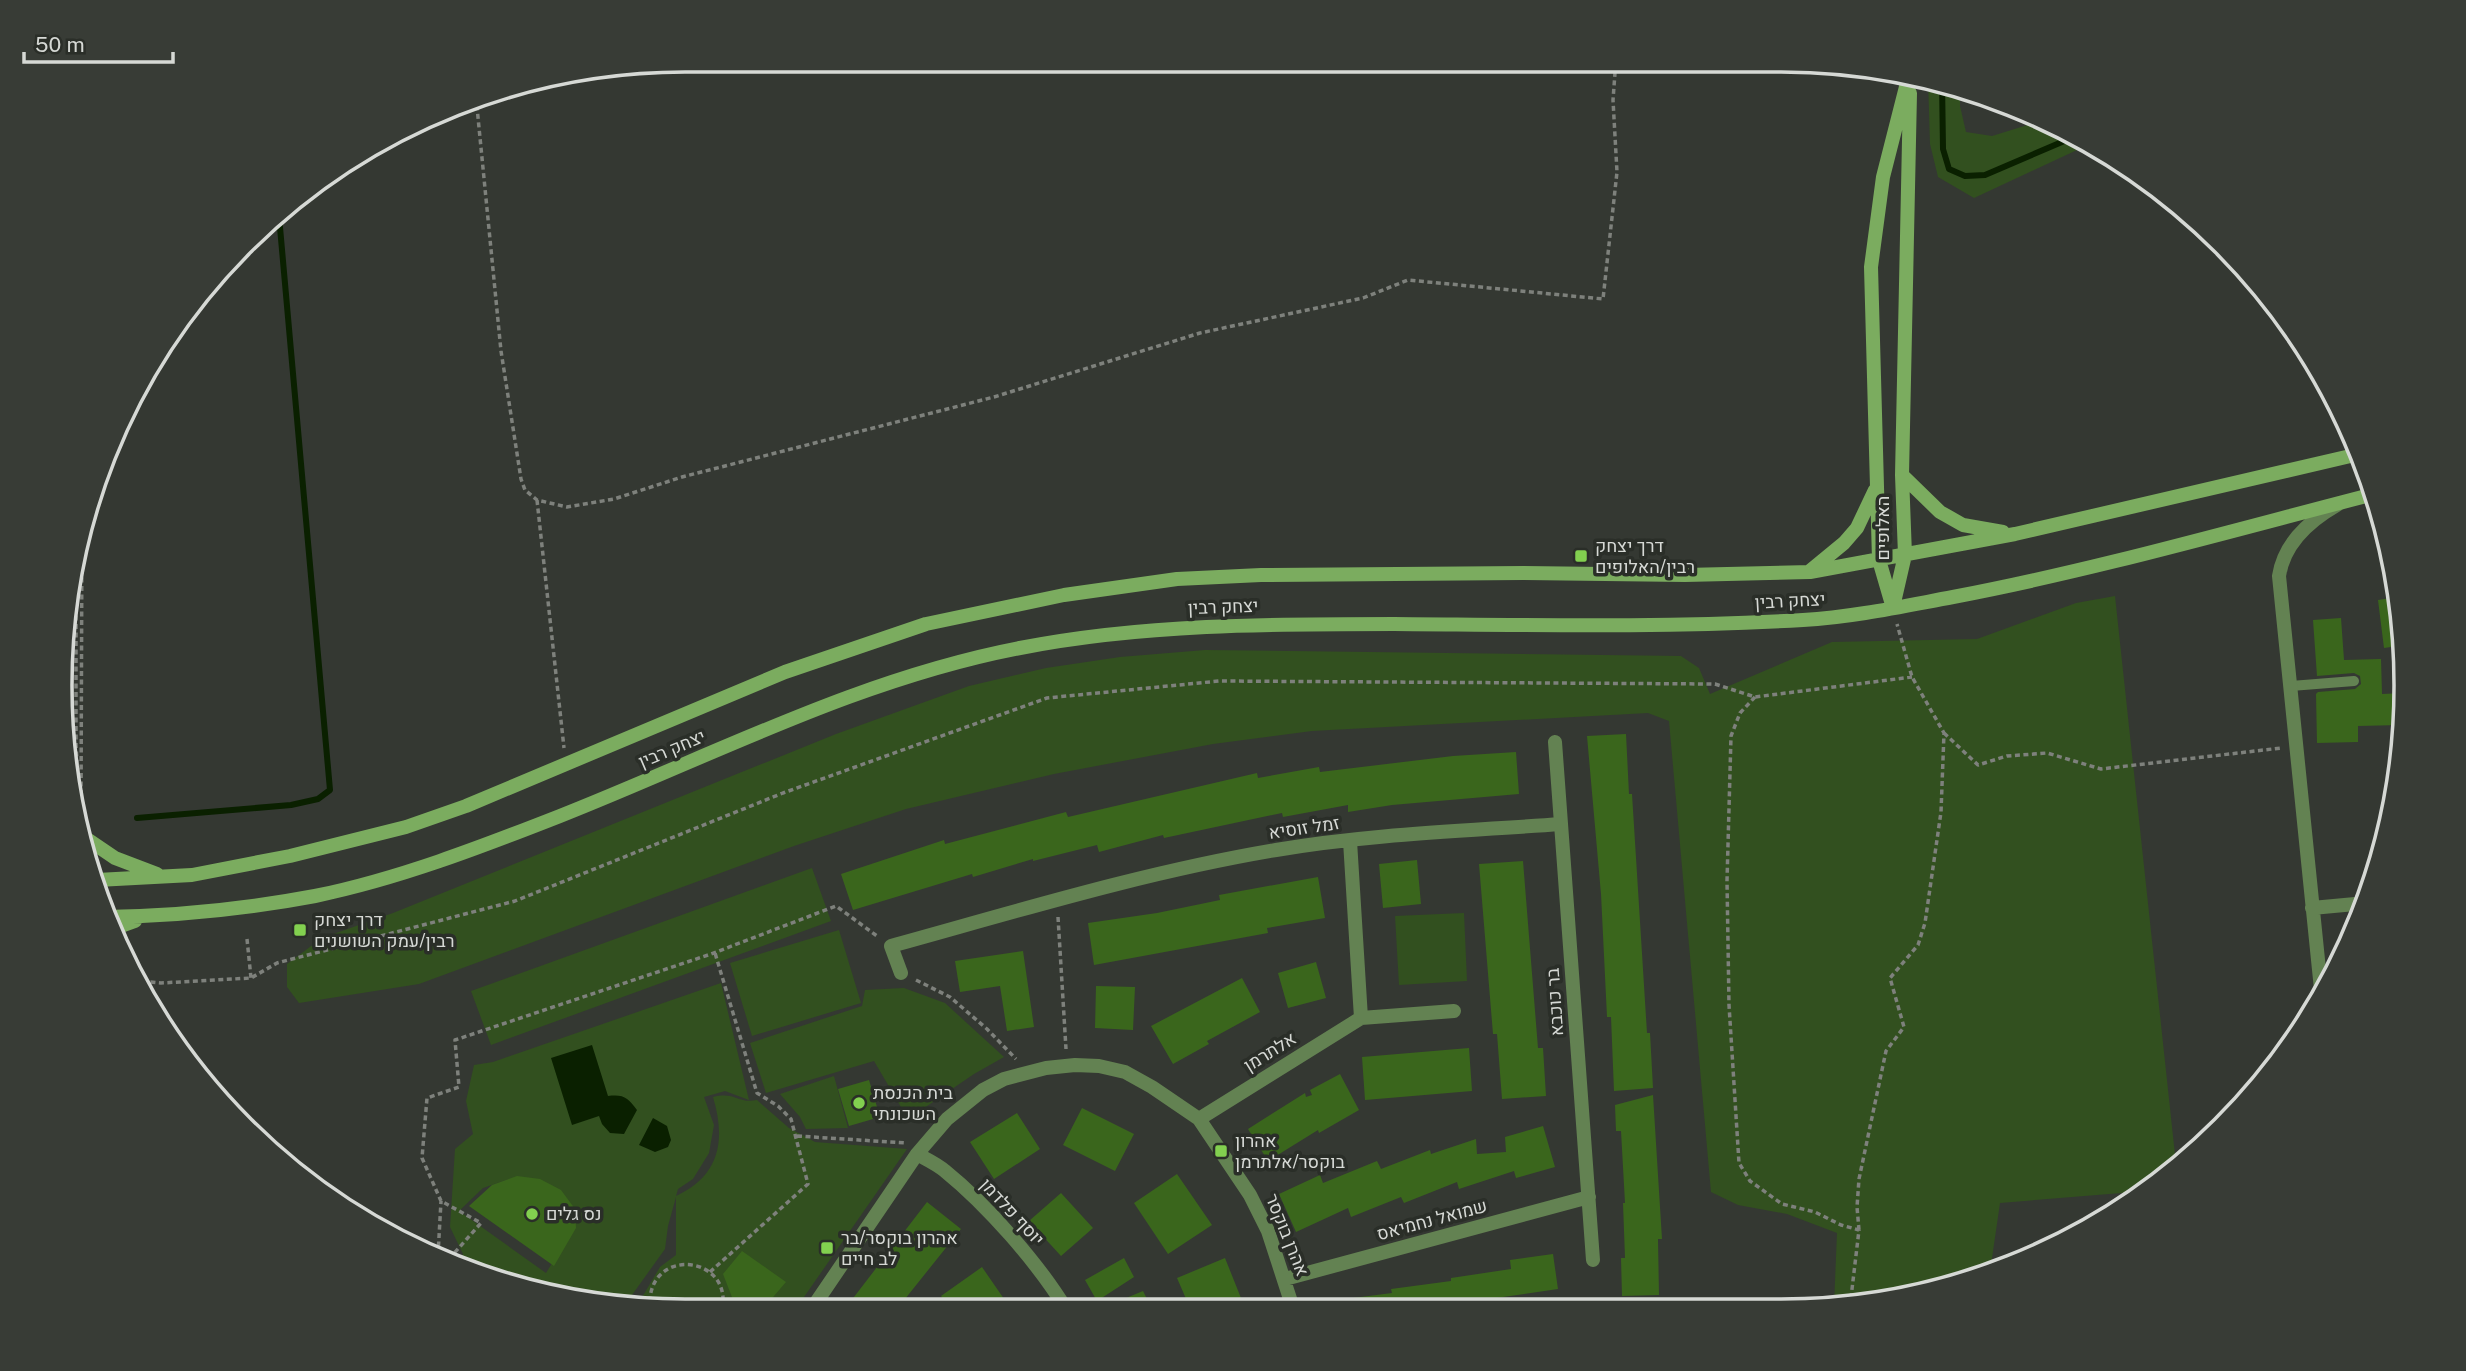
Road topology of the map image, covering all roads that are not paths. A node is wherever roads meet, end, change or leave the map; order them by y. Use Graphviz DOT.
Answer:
graph roads {
  1 [pos="1906,85"];
  2 [pos="1909,86"];
  3 [pos="2350,456"];
  4 [pos="1902,475"];
  5 [pos="1877,486"];
  6 [pos="2364,497"];
  7 [pos="2340,503"];
  8 [pos="2015,534"];
  9 [pos="1905,555"];
  10 [pos="1879,559"];
  11 [pos="1810,572"];
  12 [pos="1893,608"];
  13 [pos="2354,681"];
  14 [pos="2291,686"];
  15 [pos="1555,742"];
  16 [pos="1561,824"];
  17 [pos="1350,841"];
  18 [pos="93,843"];
  19 [pos="165,877"];
  20 [pos="103,880"];
  21 [pos="2354,903"];
  22 [pos="2312,908"];
  23 [pos="150,916"];
  24 [pos="117,917"];
  25 [pos="121,926"];
  26 [pos="901,973"];
  27 [pos="2320,978"];
  28 [pos="1454,1011"];
  29 [pos="1361,1018"];
  30 [pos="1199,1119"];
  31 [pos="922,1149"];
  32 [pos="1589,1197"];
  33 [pos="1593,1260"];
  34 [pos="1285,1279"];
  35 [pos="819,1299"];
  36 [pos="1060,1299"];
  37 [pos="1291,1299"];
  1 -- 5 [label="main road, האלופים"];
  2 -- 4 [label="main road, האלופים"];
  3 -- 8 [label="main road, יצחק רבין"];
  4 -- 8 [label="main road"];
  4 -- 9 [label="main road, האלופים"];
  5 -- 10 [label="main road, האלופים"];
  5 -- 11 [label="main road"];
  6 -- 7 [label="main road, יצחק רבין"];
  7 -- 12 [label="main road, יצחק רבין"];
  7 -- 14 [label="street"];
  8 -- 9 [label="main road, יצחק רבין"];
  9 -- 10 [label="main road, יצחק רבין"];
  9 -- 12 [label="main road, האלופים"];
  10 -- 11 [label="main road, יצחק רבין"];
  10 -- 12 [label="main road, האלופים"];
  11 -- 19 [label="main road, יצחק רבין"];
  12 -- 23 [label="main road, יצחק רבין"];
  13 -- 14 [label="lane"];
  14 -- 22 [label="street"];
  15 -- 16 [label="street, בר כוכבא"];
  16 -- 17 [label="street, זמל זוסיא"];
  16 -- 32 [label="street, בר כוכבא"];
  17 -- 26 [label="street, זמל זוסיא"];
  17 -- 29 [label="street"];
  18 -- 19 [label="main road"];
  19 -- 20 [label="main road, יצחק רבין"];
  21 -- 22 [label="street"];
  22 -- 27 [label="street"];
  23 -- 24 [label="main road, יצחק רבין"];
  23 -- 25 [label="main road"];
  28 -- 29 [label="street, אלתרמן"];
  29 -- 30 [label="street, אלתרמן"];
  30 -- 31 [label="street, אהרן בוקסר"];
  30 -- 34 [label="street, אהרן בוקסר"];
  31 -- 35 [label="street, אהרן בוקסר"];
  31 -- 36 [label="street, יוסף פלדמן"];
  32 -- 33 [label="street, בר כוכבא"];
  32 -- 34 [label="street, שמואל נחמיאס"];
  34 -- 37 [label="street, אהרן בוקסר"];
}
